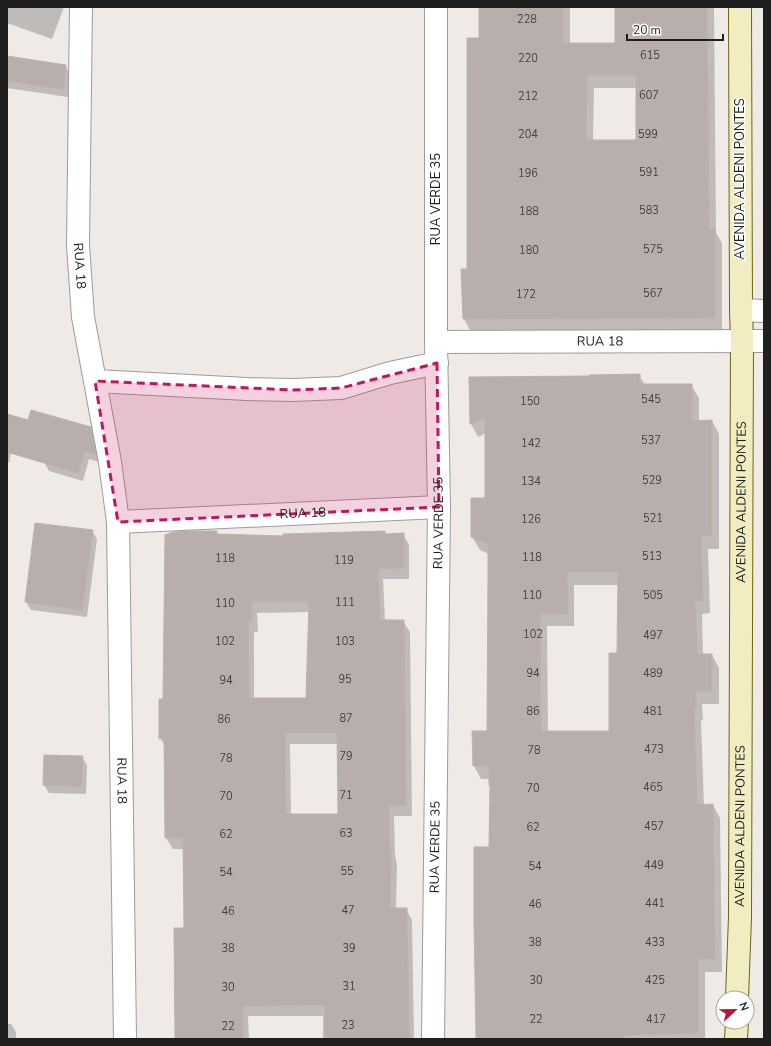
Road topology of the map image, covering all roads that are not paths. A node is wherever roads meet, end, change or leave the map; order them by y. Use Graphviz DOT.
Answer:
graph roads {
  1 [pos="81,7"];
  2 [pos="436,7"];
  3 [pos="740,7"];
  4 [pos="741,310"];
  5 [pos="764,311"];
  6 [pos="742,341"];
  7 [pos="764,341"];
  8 [pos="437,353"];
  9 [pos="95,382"];
  10 [pos="439,507"];
  11 [pos="118,522"];
  12 [pos="737,990"];
  13 [pos="125,1039"];
  14 [pos="434,1039"];
  1 -- 9 [label="street, RUA 18"];
  2 -- 8 [label="street, RUA VERDE 35"];
  3 -- 4 [label="main road, AVENIDA ALDENI PONTES"];
  4 -- 5 [label="street"];
  4 -- 6 [label="main road, AVENIDA ALDENI PONTES"];
  6 -- 7 [label="street, RUA 18"];
  6 -- 8 [label="street, RUA 18"];
  6 -- 12 [label="main road, AVENIDA ALDENI PONTES"];
  8 -- 9 [label="street, RUA 18"];
  8 -- 10 [label="street, RUA VERDE 35"];
  9 -- 11 [label="street, RUA 18"];
  10 -- 11 [label="street, RUA 18"];
  10 -- 14 [label="street, RUA VERDE 35"];
  11 -- 13 [label="street, RUA 18"];
}
